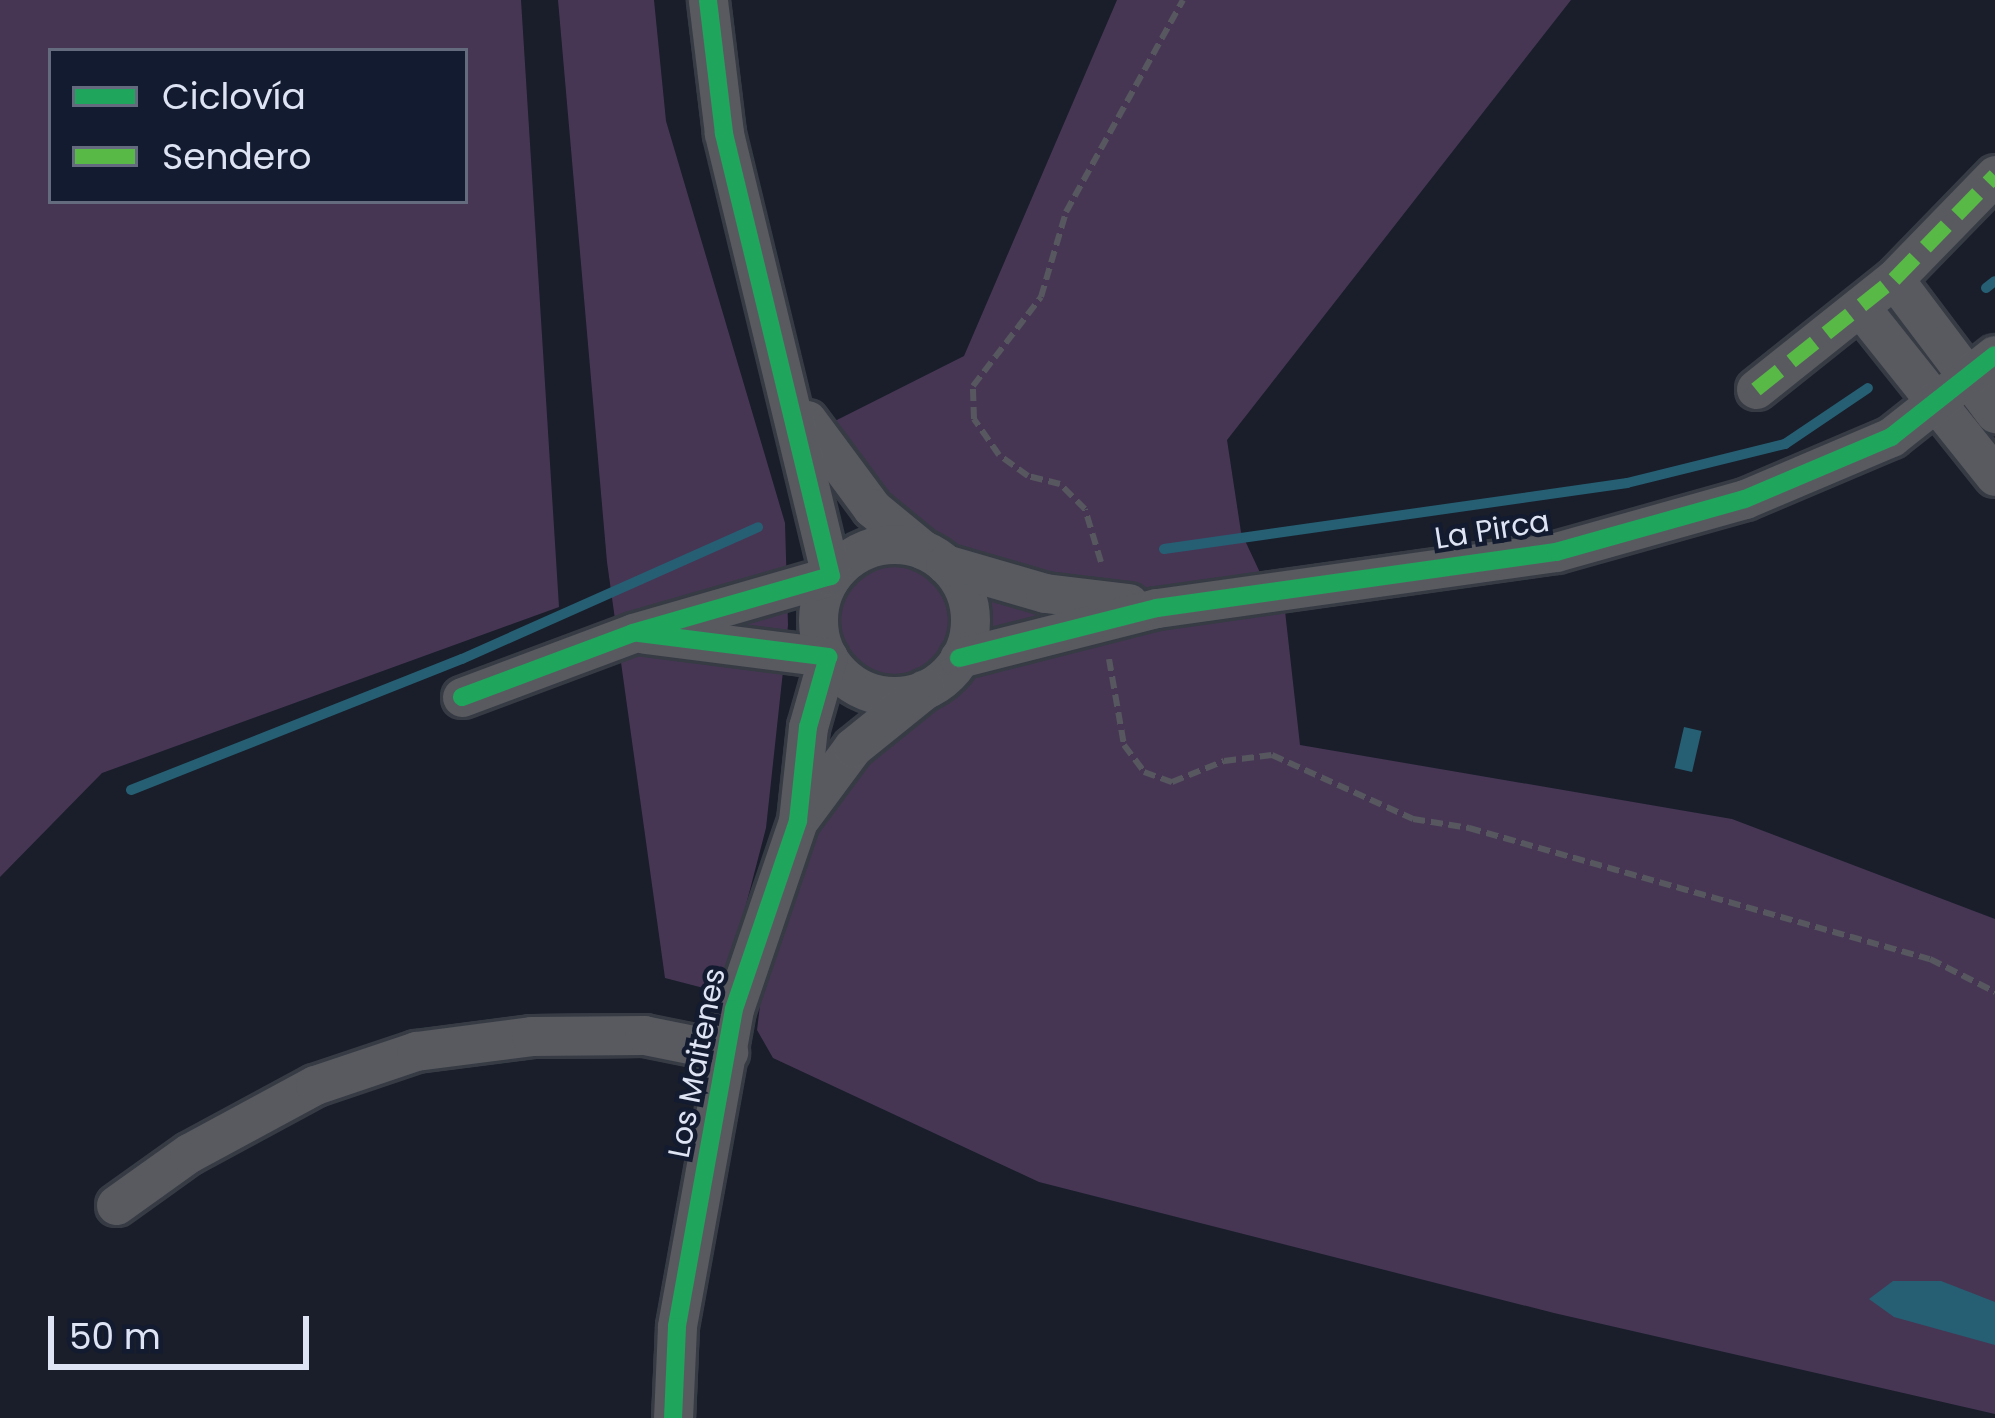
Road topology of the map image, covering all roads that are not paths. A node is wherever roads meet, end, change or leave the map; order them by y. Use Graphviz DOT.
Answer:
graph roads {
  1 [pos="708,0"];
  2 [pos="1995,175"];
  3 [pos="1894,279"];
  4 [pos="1860,307"];
  5 [pos="1982,368"];
  6 [pos="1756,388"];
  7 [pos="795,400"];
  8 [pos="1934,408"];
  9 [pos="1995,413"];
  10 [pos="1995,476"];
  11 [pos="934,556"];
  12 [pos="832,576"];
  13 [pos="1156,608"];
  14 [pos="633,632"];
  15 [pos="828,657"];
  16 [pos="959,658"];
  17 [pos="925,689"];
  18 [pos="462,697"];
  19 [pos="798,821"];
  20 [pos="728,1052"];
  21 [pos="116,1205"];
  22 [pos="673,1418"];
  1 -- 7 [label="street, La Pirca"];
  2 -- 3 [label="street"];
  3 -- 4 [label="street"];
  3 -- 5 [label="street"];
  4 -- 6 [label="street"];
  4 -- 8 [label="street"];
  5 -- 8 [label="street, La Pirca"];
  5 -- 9 [label="street"];
  7 -- 11 [label="street, La Pirca"];
  7 -- 12 [label="street, La Pirca"];
  8 -- 10 [label="street"];
  8 -- 13 [label="street, La Pirca"];
  11 -- 12 [label="street"];
  11 -- 13 [label="street, La Pirca"];
  11 -- 16 [label="street"];
  12 -- 14 [label="street"];
  12 -- 15 [label="street"];
  13 -- 16 [label="street, La Pirca"];
  14 -- 15 [label="street"];
  14 -- 18 [label="street"];
  15 -- 17 [label="street"];
  15 -- 19 [label="street, Los Maitenes"];
  16 -- 17 [label="street"];
  17 -- 19 [label="street, Los Maitenes"];
  19 -- 20 [label="street, Los Maitenes"];
  20 -- 21 [label="street"];
  20 -- 22 [label="street, Los Maitenes"];
}
